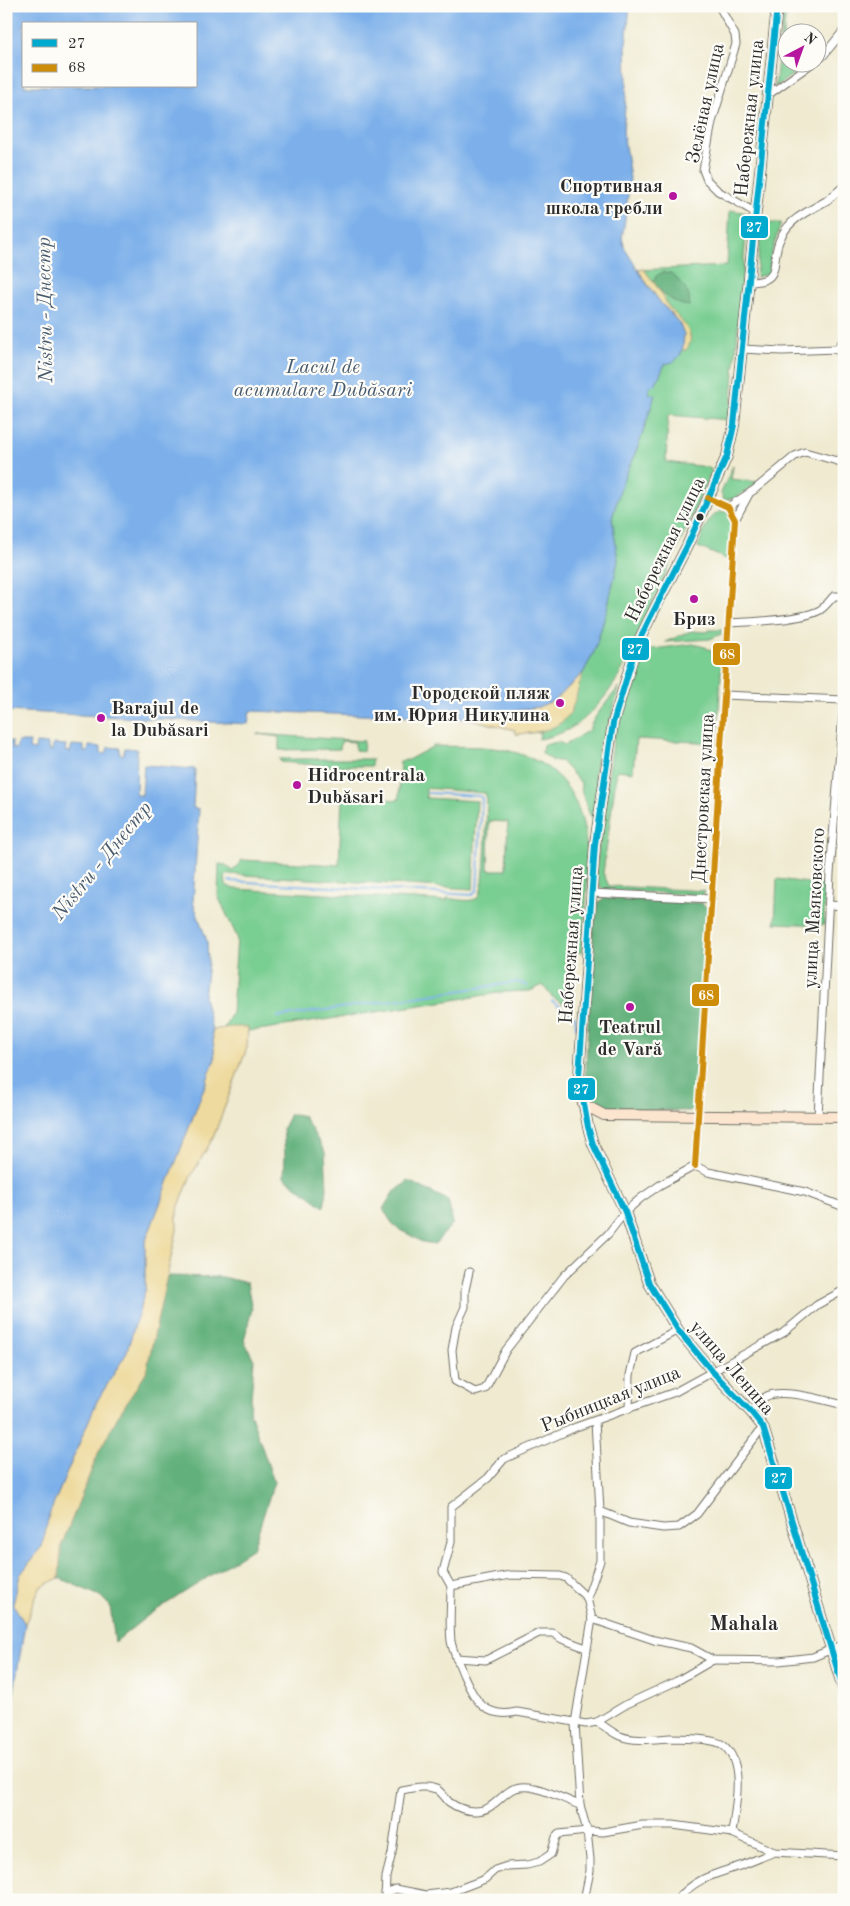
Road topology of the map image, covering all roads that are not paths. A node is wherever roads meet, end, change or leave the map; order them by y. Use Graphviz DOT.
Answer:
graph roads {
  1 [pos="719,6"];
  2 [pos="777,6"];
  3 [pos="844,30"];
  4 [pos="828,51"];
  5 [pos="800,72"];
  6 [pos="768,95"];
  7 [pos="844,186"];
  8 [pos="756,213"];
  9 [pos="748,282"];
  10 [pos="844,340"];
  11 [pos="742,349"];
  12 [pos="837,349"];
  13 [pos="844,359"];
  14 [pos="844,452"];
  15 [pos="842,463"];
  16 [pos="750,492"];
  17 [pos="708,498"];
  18 [pos="728,506"];
  19 [pos="735,520"];
  20 [pos="844,596"];
  21 [pos="729,623"];
  22 [pos="724,694"];
  23 [pos="844,700"];
  24 [pos="591,893"];
  25 [pos="712,899"];
  26 [pos="829,905"];
  27 [pos="844,906"];
  28 [pos="583,1104"];
  29 [pos="699,1116"];
  30 [pos="818,1117"];
  31 [pos="844,1117"];
  32 [pos="696,1166"];
  33 [pos="844,1207"];
  34 [pos="625,1212"];
  35 [pos="470,1272"];
  36 [pos="844,1290"];
  37 [pos="678,1330"];
  38 [pos="712,1371"];
  39 [pos="844,1405"];
  40 [pos="629,1409"];
  41 [pos="751,1412"];
  42 [pos="595,1420"];
  43 [pos="764,1427"];
  44 [pos="600,1511"];
  45 [pos="452,1586"];
  46 [pos="587,1598"];
  47 [pos="592,1618"];
  48 [pos="844,1644"];
  49 [pos="586,1648"];
  50 [pos="831,1649"];
  51 [pos="456,1658"];
  52 [pos="713,1660"];
  53 [pos="844,1691"];
  54 [pos="597,1722"];
  55 [pos="575,1723"];
  56 [pos="580,1805"];
  57 [pos="588,1831"];
  58 [pos="732,1833"];
  59 [pos="774,1852"];
  60 [pos="844,1856"];
  61 [pos="385,1897"];
  62 [pos="584,1900"];
  63 [pos="677,1900"];
  1 -- 8 [label="street, Зелёная улица"];
  2 -- 6 [label="street, Набережная улица"];
  3 -- 4 [label="street"];
  5 -- 6 [label="street"];
  6 -- 8 [label="street, Набережная улица"];
  7 -- 9 [label="street"];
  8 -- 9 [label="street, Набережная улица"];
  9 -- 11 [label="street, Набережная улица"];
  10 -- 12 [label="street"];
  11 -- 12 [label="street"];
  11 -- 17 [label="street, Набережная улица"];
  12 -- 13 [label="street"];
  14 -- 15 [label="street"];
  15 -- 16 [label="street"];
  16 -- 18 [label="street"];
  16 -- 19 [label="street"];
  17 -- 18 [label="street"];
  17 -- 24 [label="street, Набережная улица"];
  18 -- 19 [label="street, Днестровская улица"];
  19 -- 21 [label="street, Днестровская улица"];
  20 -- 21 [label="street"];
  21 -- 22 [label="street, Днестровская улица"];
  22 -- 23 [label="street"];
  22 -- 25 [label="street, Днестровская улица"];
  23 -- 26 [label="street, улица Маяковского"];
  24 -- 25 [label="street"];
  24 -- 28 [label="street, Набережная улица"];
  25 -- 29 [label="street, Днестровская улица"];
  26 -- 27 [label="street"];
  26 -- 30 [label="street, улица Маяковского"];
  28 -- 29 [label="street"];
  28 -- 34 [label="street, улица Ленина"];
  29 -- 30 [label="street"];
  29 -- 32 [label="street, Днестровская улица"];
  30 -- 31 [label="street"];
  32 -- 33 [label="street"];
  32 -- 34 [label="street"];
  34 -- 35 [label="street"];
  34 -- 37 [label="street, улица Ленина"];
  36 -- 38 [label="street, Рыбницкая улица"];
  37 -- 38 [label="street, улица Ленина"];
  37 -- 40 [label="street"];
  38 -- 40 [label="street, Рыбницкая улица"];
  38 -- 41 [label="street, улица Ленина"];
  39 -- 41 [label="street"];
  40 -- 42 [label="street, Рыбницкая улица"];
  41 -- 43 [label="street, улица Ленина"];
  42 -- 44 [label="street"];
  42 -- 45 [label="street, Рыбницкая улица"];
  43 -- 44 [label="street"];
  43 -- 50 [label="street, улица Ленина"];
  44 -- 46 [label="street"];
  45 -- 46 [label="street"];
  45 -- 51 [label="street"];
  46 -- 47 [label="street"];
  47 -- 49 [label="street"];
  47 -- 52 [label="street"];
  48 -- 50 [label="street"];
  49 -- 51 [label="street"];
  49 -- 55 [label="street"];
  50 -- 52 [label="street"];
  50 -- 53 [label="street, улица Ленина"];
  51 -- 55 [label="street"];
  52 -- 54 [label="street"];
  54 -- 55 [label="street"];
  54 -- 58 [label="street"];
  55 -- 56 [label="street"];
  56 -- 57 [label="street"];
  56 -- 61 [label="street"];
  57 -- 58 [label="street"];
  57 -- 61 [label="street"];
  57 -- 62 [label="street"];
  58 -- 59 [label="street"];
  59 -- 60 [label="street"];
  59 -- 63 [label="street"];
}
